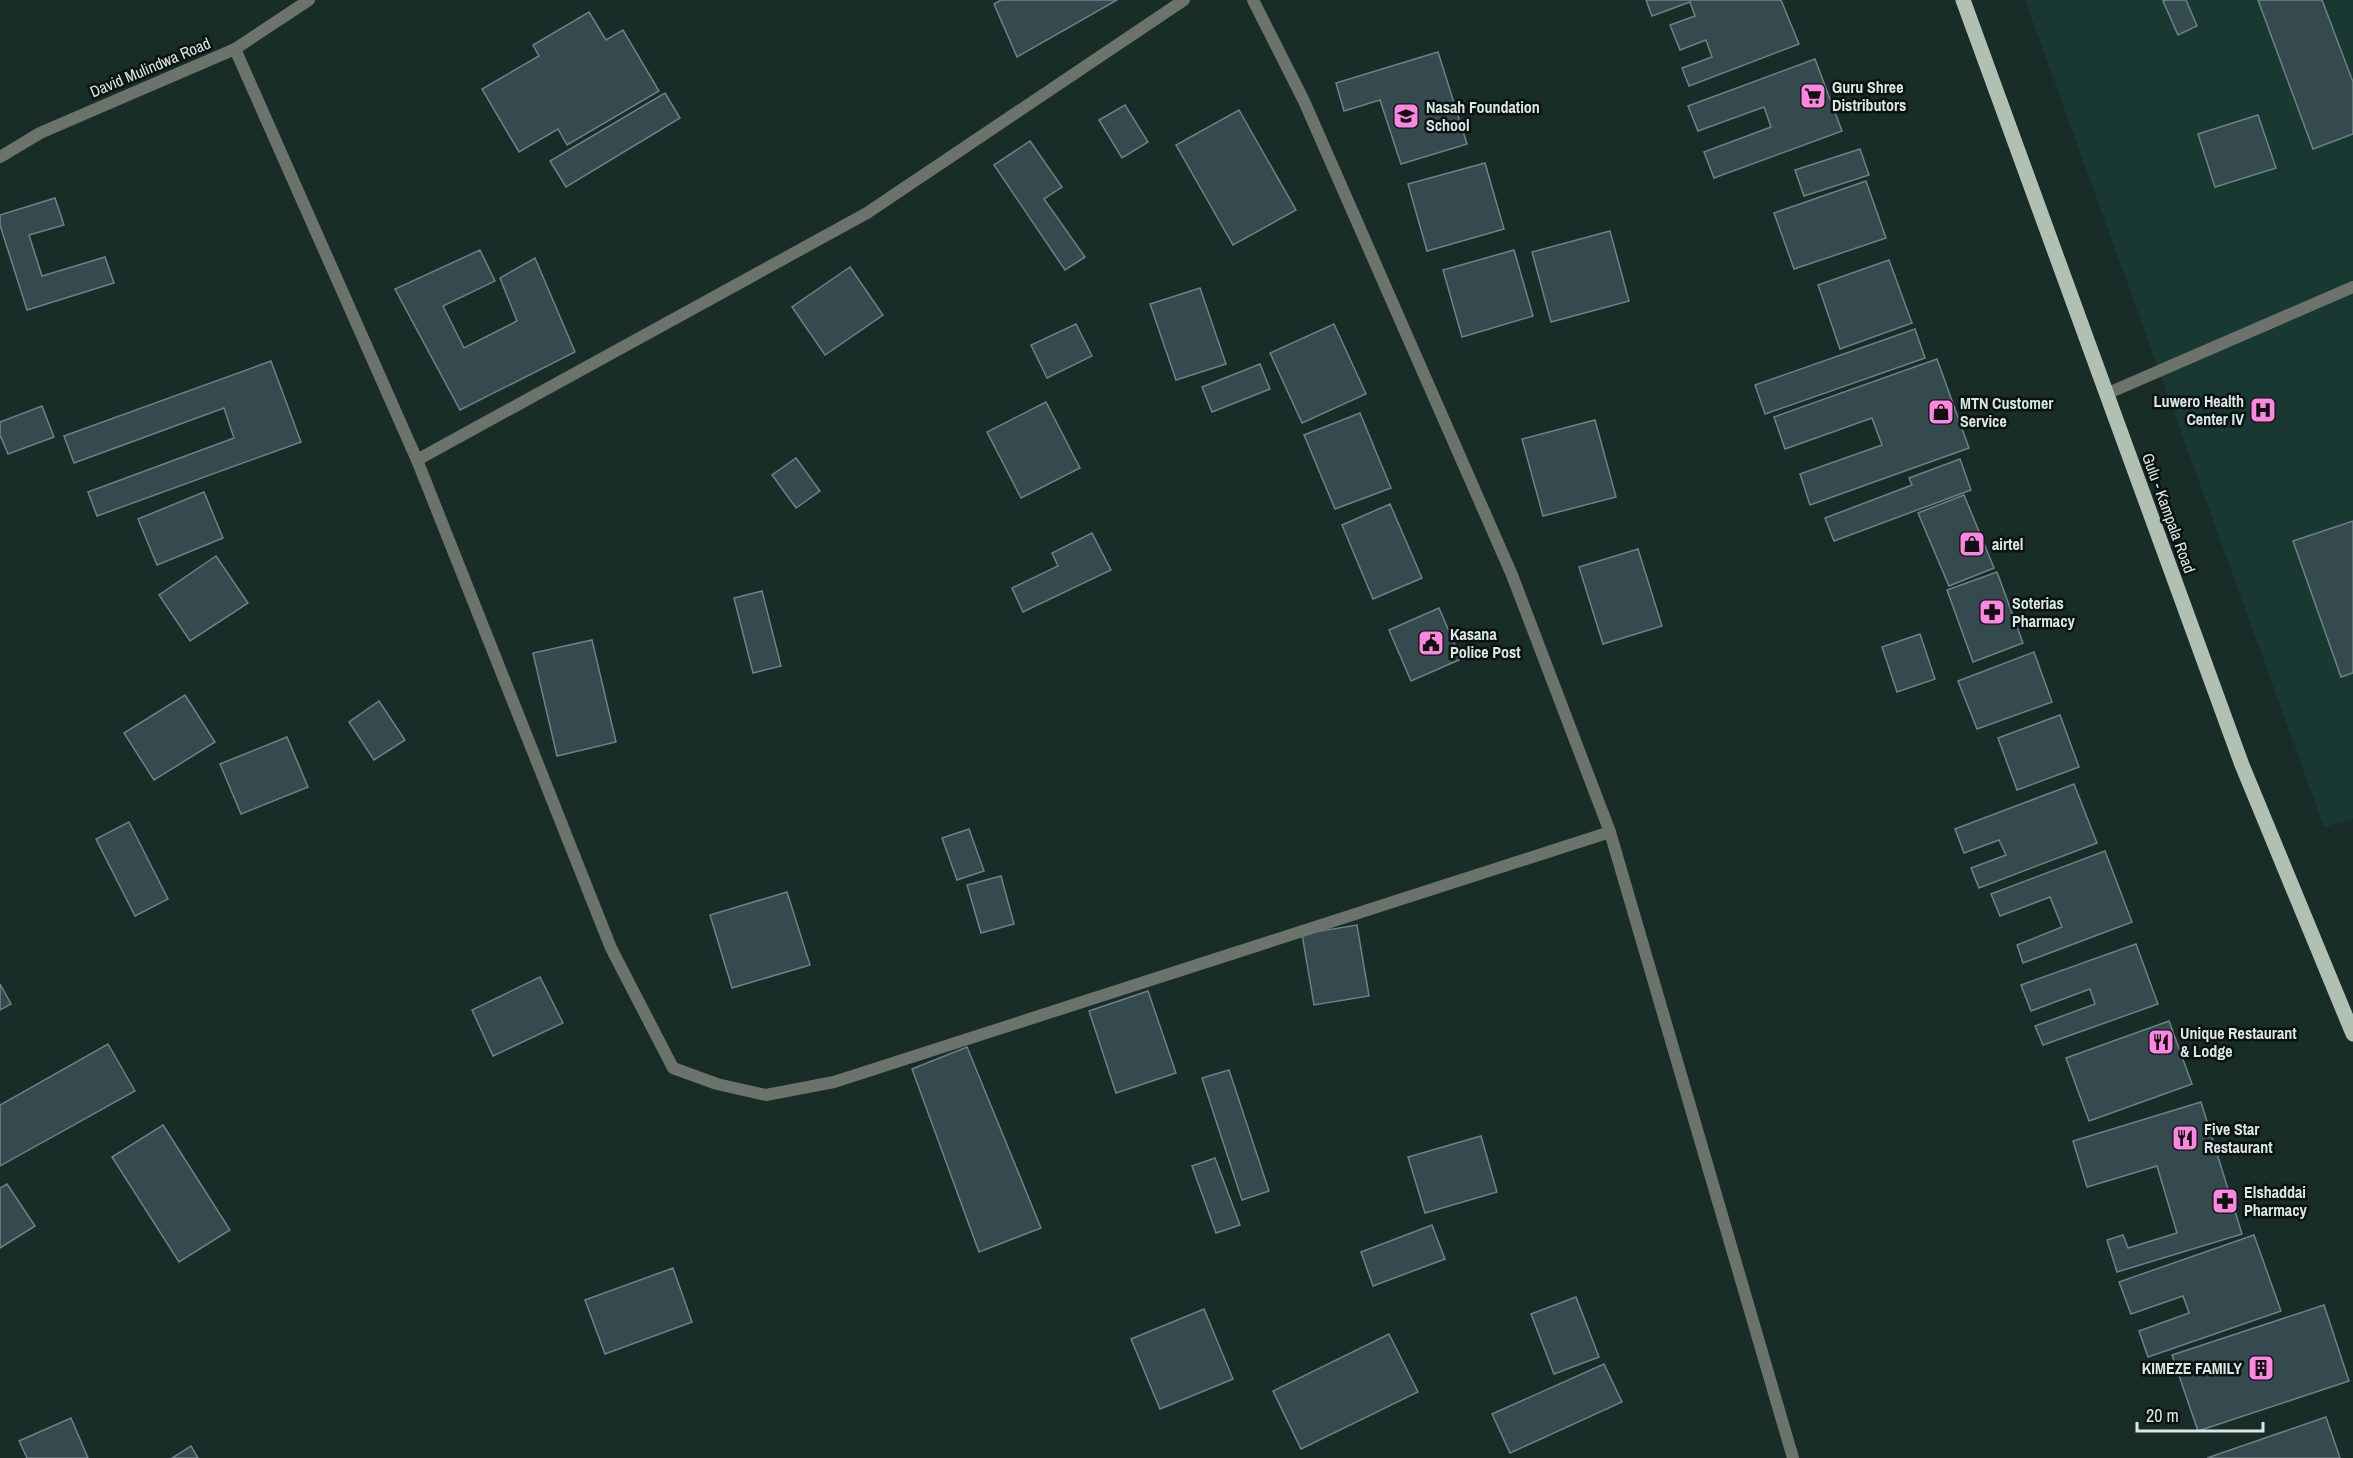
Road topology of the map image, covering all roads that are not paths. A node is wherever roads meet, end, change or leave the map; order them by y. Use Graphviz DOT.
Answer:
graph roads {
  1 [pos="309,0"];
  2 [pos="1184,0"];
  3 [pos="1253,0"];
  4 [pos="1963,0"];
  5 [pos="235,49"];
  6 [pos="0,157"];
  7 [pos="2353,287"];
  8 [pos="2106,394"];
  9 [pos="417,460"];
  10 [pos="1610,832"];
  11 [pos="2353,1034"];
  12 [pos="1793,1458"];
  1 -- 5 [label="street, David Mulindwa Road"];
  2 -- 9 [label="street"];
  3 -- 10 [label="street"];
  4 -- 8 [label="main road, Gulu - Kampala Road"];
  5 -- 6 [label="street, David Mulindwa Road"];
  5 -- 9 [label="street"];
  7 -- 8 [label="street"];
  8 -- 11 [label="main road, Gulu - Kampala Road"];
  9 -- 10 [label="street"];
  10 -- 12 [label="street"];
}
